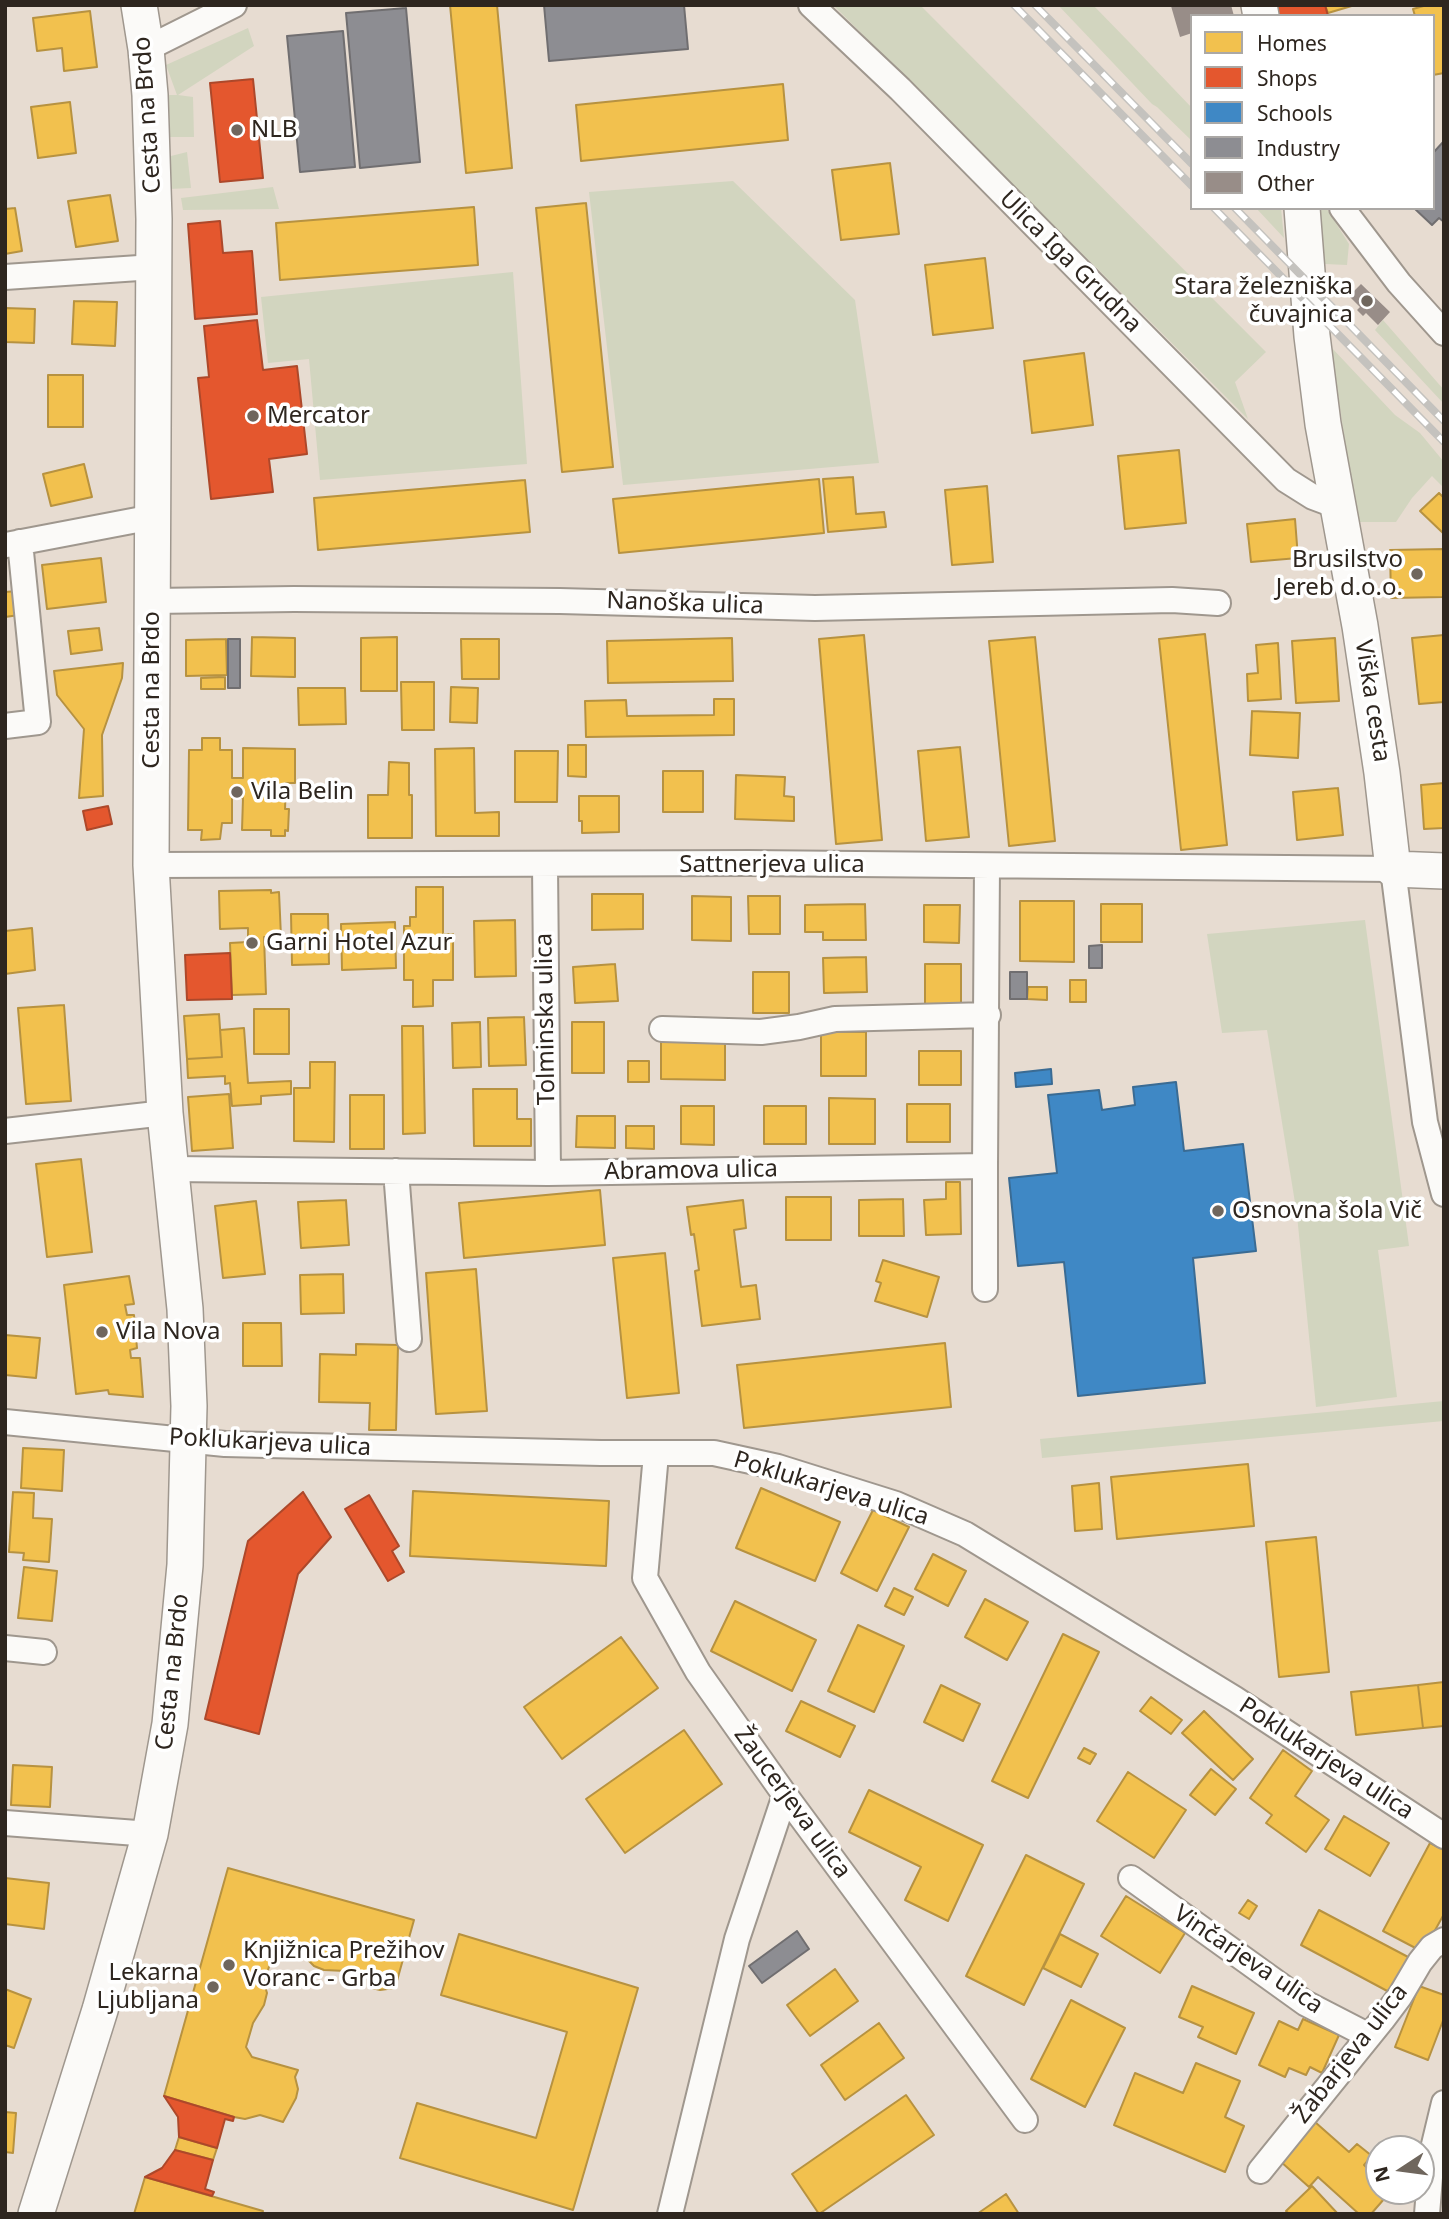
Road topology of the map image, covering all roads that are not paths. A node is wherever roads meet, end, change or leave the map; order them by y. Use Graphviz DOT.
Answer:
graph roads {
  1 [pos="139,5"];
  2 [pos="234,5"];
  3 [pos="811,5"];
  4 [pos="146,48"];
  5 [pos="1302,210"];
  6 [pos="1344,210"];
  7 [pos="154,267"];
  8 [pos="5,277"];
  9 [pos="1444,333"];
  10 [pos="1337,506"];
  11 [pos="153,517"];
  12 [pos="13,544"];
  13 [pos="153,601"];
  14 [pos="1218,603"];
  15 [pos="5,726"];
  16 [pos="151,865"];
  17 [pos="545,866"];
  18 [pos="987,866"];
  19 [pos="1393,869"];
  20 [pos="1444,871"];
  21 [pos="988,1015"];
  22 [pos="662,1030"];
  23 [pos="165,1113"];
  24 [pos="5,1131"];
  25 [pos="985,1166"];
  26 [pos="171,1169"];
  27 [pos="397,1171"];
  28 [pos="548,1173"];
  29 [pos="1444,1194"];
  30 [pos="985,1289"];
  31 [pos="409,1339"];
  32 [pos="5,1422"];
  33 [pos="189,1441"];
  34 [pos="656,1454"];
  35 [pos="5,1648"];
  36 [pos="44,1651"];
  37 [pos="785,1795"];
  38 [pos="5,1823"];
  39 [pos="150,1834"];
  40 [pos="1444,1836"];
  41 [pos="1131,1878"];
  42 [pos="1444,1940"];
  43 [pos="1368,2036"];
  44 [pos="1444,2103"];
  45 [pos="1025,2120"];
  46 [pos="1260,2171"];
  47 [pos="36,2214"];
  48 [pos="670,2214"];
  49 [pos="1427,2214"];
  1 -- 4 [label="street, Cesta na Brdo"];
  2 -- 4 [label="street"];
  3 -- 10 [label="street, Ulica Iga Grudna"];
  4 -- 7 [label="street, Cesta na Brdo"];
  5 -- 10 [label="street, Viška cesta"];
  6 -- 9 [label="street"];
  7 -- 8 [label="street"];
  7 -- 11 [label="street, Cesta na Brdo"];
  10 -- 19 [label="street, Viška cesta"];
  11 -- 12 [label="street"];
  11 -- 13 [label="street, Cesta na Brdo"];
  12 -- 15 [label="street"];
  13 -- 14 [label="street, Nanoška ulica"];
  13 -- 16 [label="street, Cesta na Brdo"];
  16 -- 17 [label="street, Sattnerjeva ulica"];
  16 -- 23 [label="street, Cesta na Brdo"];
  17 -- 18 [label="street, Sattnerjeva ulica"];
  17 -- 28 [label="street, Tolminska ulica"];
  18 -- 19 [label="street, Sattnerjeva ulica"];
  18 -- 21 [label="street"];
  19 -- 20 [label="street"];
  19 -- 29 [label="street, Viška cesta"];
  21 -- 22 [label="street"];
  21 -- 25 [label="street"];
  23 -- 24 [label="street"];
  23 -- 26 [label="street, Cesta na Brdo"];
  25 -- 28 [label="street, Abramova ulica"];
  25 -- 30 [label="street"];
  26 -- 27 [label="street, Abramova ulica"];
  26 -- 33 [label="street, Cesta na Brdo"];
  27 -- 28 [label="street, Abramova ulica"];
  27 -- 31 [label="street"];
  32 -- 33 [label="street, Poklukarjeva ulica"];
  33 -- 34 [label="street, Poklukarjeva ulica"];
  33 -- 39 [label="street, Cesta na Brdo"];
  34 -- 37 [label="street, Žaucerjeva ulica"];
  34 -- 40 [label="street, Poklukarjeva ulica"];
  35 -- 36 [label="street"];
  37 -- 45 [label="street, Žaucerjeva ulica"];
  37 -- 48 [label="street"];
  38 -- 39 [label="street"];
  39 -- 47 [label="street, Cesta na Brdo"];
  41 -- 43 [label="street, Vinčarjeva ulica"];
  42 -- 43 [label="street, Žabarjeva ulica"];
  43 -- 46 [label="street, Žabarjeva ulica"];
  44 -- 49 [label="street"];
}
